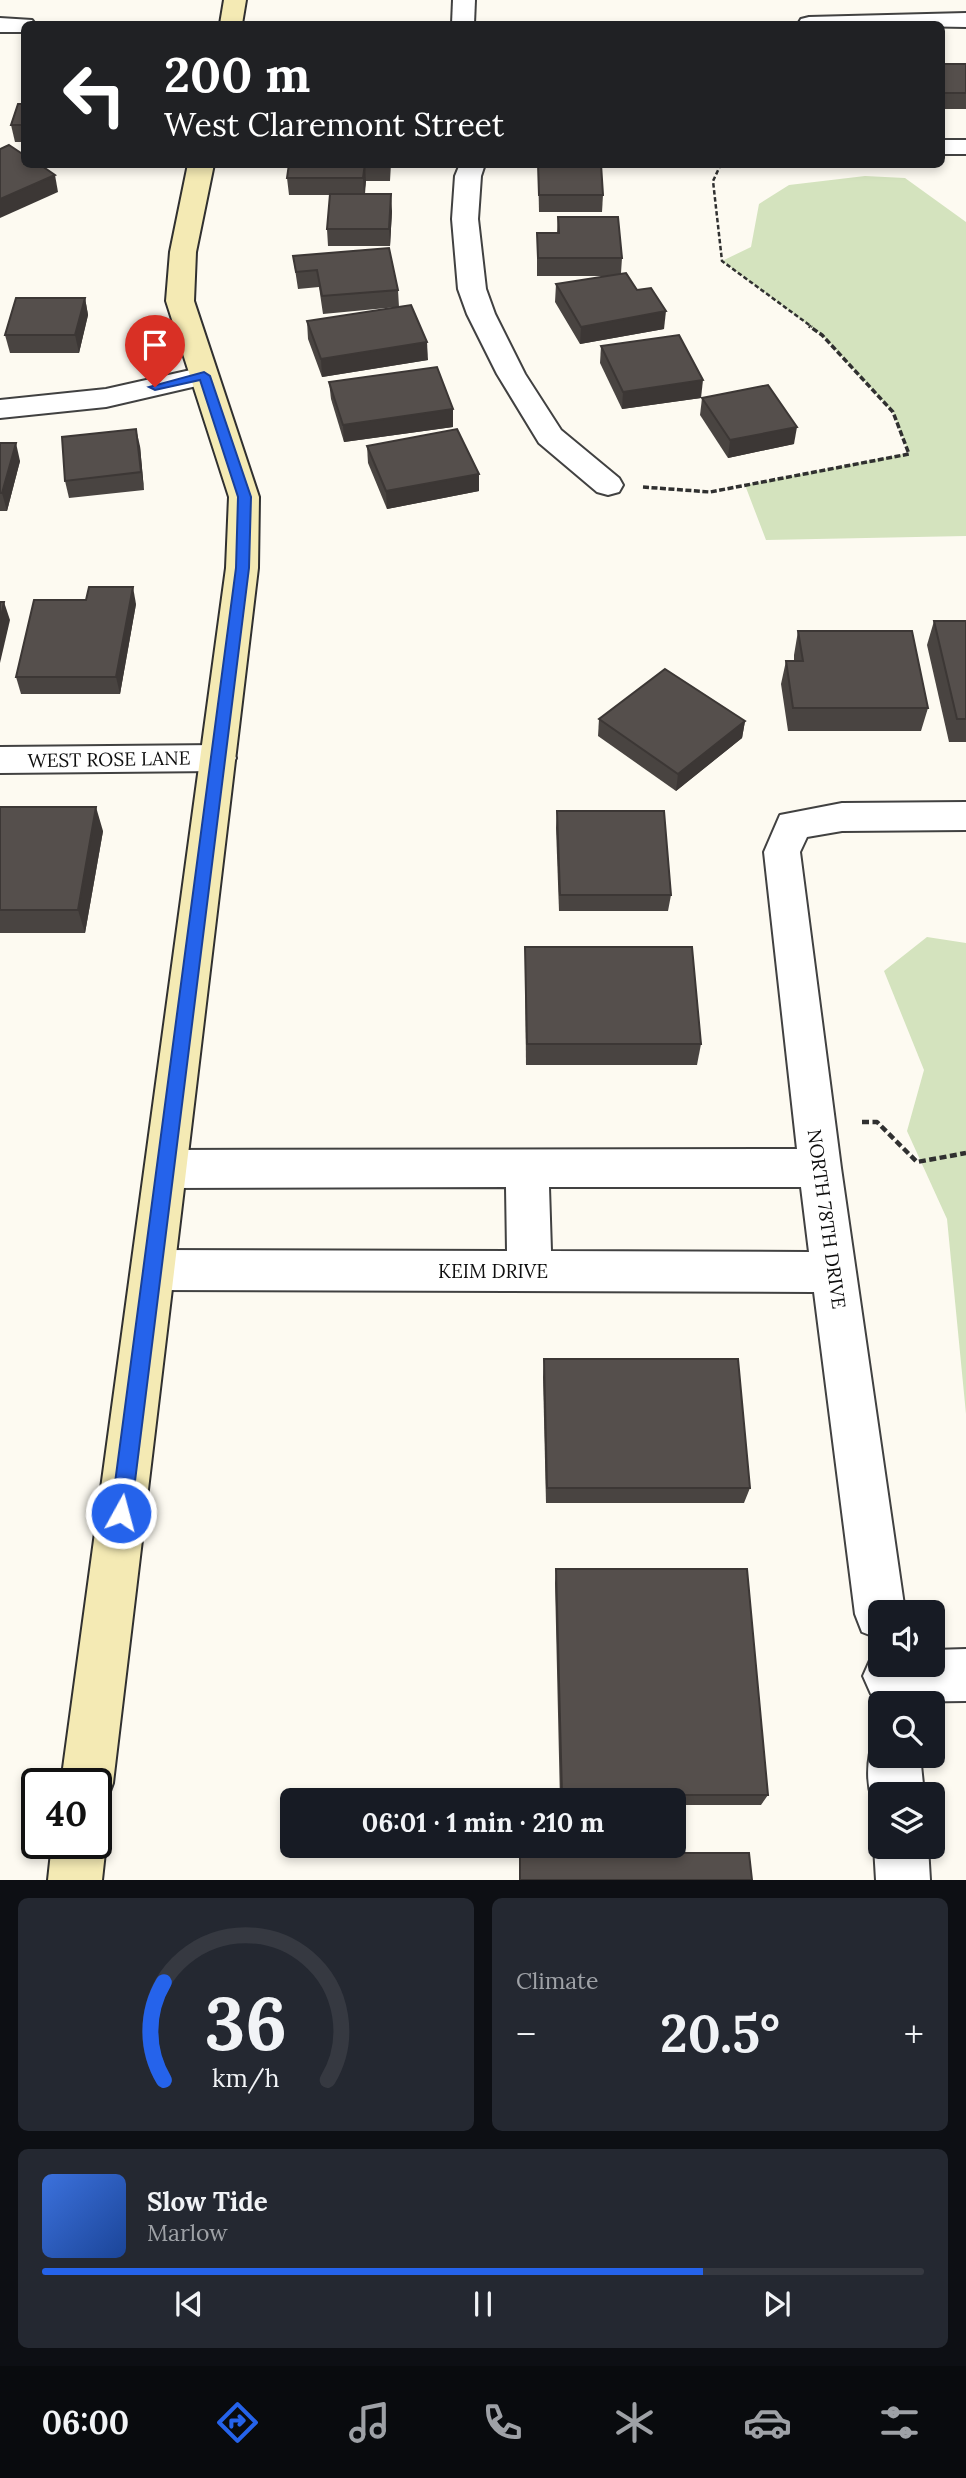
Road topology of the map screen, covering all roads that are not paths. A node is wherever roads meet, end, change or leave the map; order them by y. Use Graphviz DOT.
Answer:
graph roads {
  1 [pos="235,0"];
  2 [pos="464,0"];
  3 [pos="966,20"];
  4 [pos="231,21"];
  5 [pos="463,21"];
  6 [pos="927,21"];
  7 [pos="0,25"];
  8 [pos="21,25"];
  9 [pos="945,147"];
  10 [pos="966,147"];
  11 [pos="200,168"];
  12 [pos="471,168"];
  13 [pos="204,376"];
  14 [pos="0,409"];
  15 [pos="608,485"];
  16 [pos="218,758"];
  17 [pos="0,760"];
  18 [pos="966,816"];
  19 [pos="820,1168"];
  20 [pos="166,1169"];
  21 [pos="527,1169"];
  22 [pos="153,1270"];
  23 [pos="528,1271"];
  24 [pos="834,1272"];
  25 [pos="878,1600"];
  26 [pos="966,1675"];
  27 [pos="889,1681"];
  28 [pos="89,1768"];
  29 [pos="77,1859"];
  30 [pos="902,1859"];
  31 [pos="75,1880"];
  32 [pos="904,1880"];
  1 -- 4 [label="street"];
  2 -- 5 [label="street"];
  3 -- 6 [label="street"];
  7 -- 8 [label="street"];
  9 -- 10 [label="street"];
  11 -- 13 [label="street"];
  12 -- 15 [label="street"];
  13 -- 14 [label="street"];
  13 -- 16 [label="street"];
  16 -- 17 [label="street, WEST ROSE LANE"];
  16 -- 20 [label="street"];
  18 -- 19 [label="street, NORTH 78TH DRIVE"];
  19 -- 21 [label="street"];
  19 -- 24 [label="street, NORTH 78TH DRIVE"];
  20 -- 21 [label="street"];
  20 -- 22 [label="street"];
  21 -- 23 [label="street"];
  22 -- 23 [label="street, KEIM DRIVE"];
  22 -- 28 [label="street"];
  23 -- 24 [label="street, KEIM DRIVE"];
  24 -- 25 [label="street, NORTH 78TH DRIVE"];
  26 -- 27 [label="street"];
  29 -- 31 [label="street"];
  30 -- 32 [label="street"];
}
